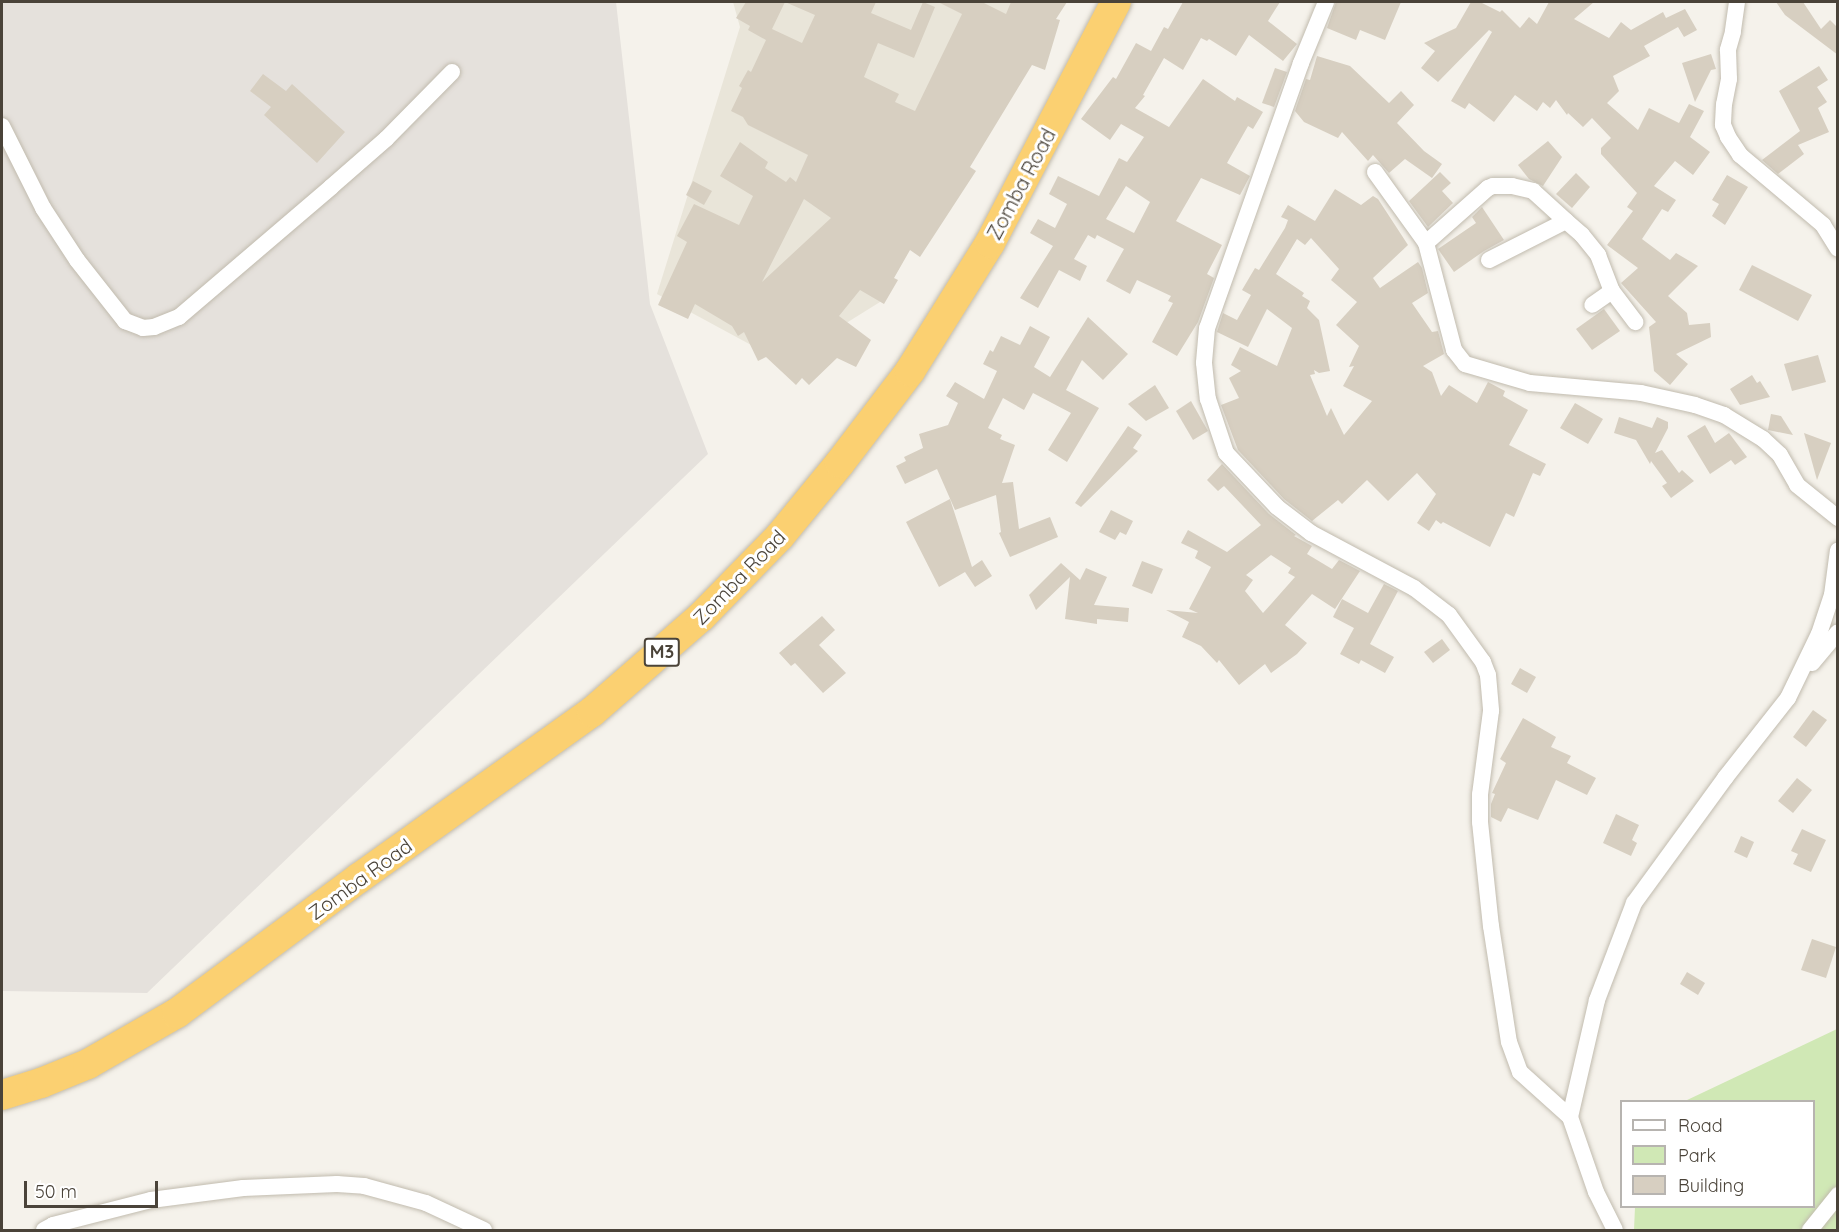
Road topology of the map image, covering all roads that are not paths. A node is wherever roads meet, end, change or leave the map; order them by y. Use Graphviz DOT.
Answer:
graph roads {
  1 [pos="1116,2"];
  2 [pos="1326,2"];
  3 [pos="1737,2"];
  4 [pos="452,72"];
  5 [pos="2,126"];
  6 [pos="1375,172"];
  7 [pos="1566,221"];
  8 [pos="1426,243"];
  9 [pos="1838,249"];
  10 [pos="1489,261"];
  11 [pos="1612,291"];
  12 [pos="1592,305"];
  13 [pos="1635,322"];
  14 [pos="1838,518"];
  15 [pos="1838,550"];
  16 [pos="1838,632"];
  17 [pos="1798,680"];
  18 [pos="2,1095"];
  19 [pos="1570,1117"];
  20 [pos="1838,1195"];
  21 [pos="44,1230"];
  22 [pos="484,1230"];
  23 [pos="1615,1230"];
  24 [pos="1810,1230"];
  1 -- 18 [label="highway, Zomba Road / M3"];
  2 -- 19 [label="street"];
  3 -- 9 [label="street"];
  4 -- 5 [label="street"];
  6 -- 8 [label="street"];
  7 -- 8 [label="street"];
  7 -- 10 [label="street"];
  7 -- 11 [label="street"];
  8 -- 14 [label="street"];
  11 -- 12 [label="street"];
  11 -- 13 [label="street"];
  15 -- 17 [label="street"];
  16 -- 17 [label="street"];
  17 -- 19 [label="street"];
  19 -- 23 [label="street"];
  20 -- 24 [label="street"];
  21 -- 22 [label="street"];
}
